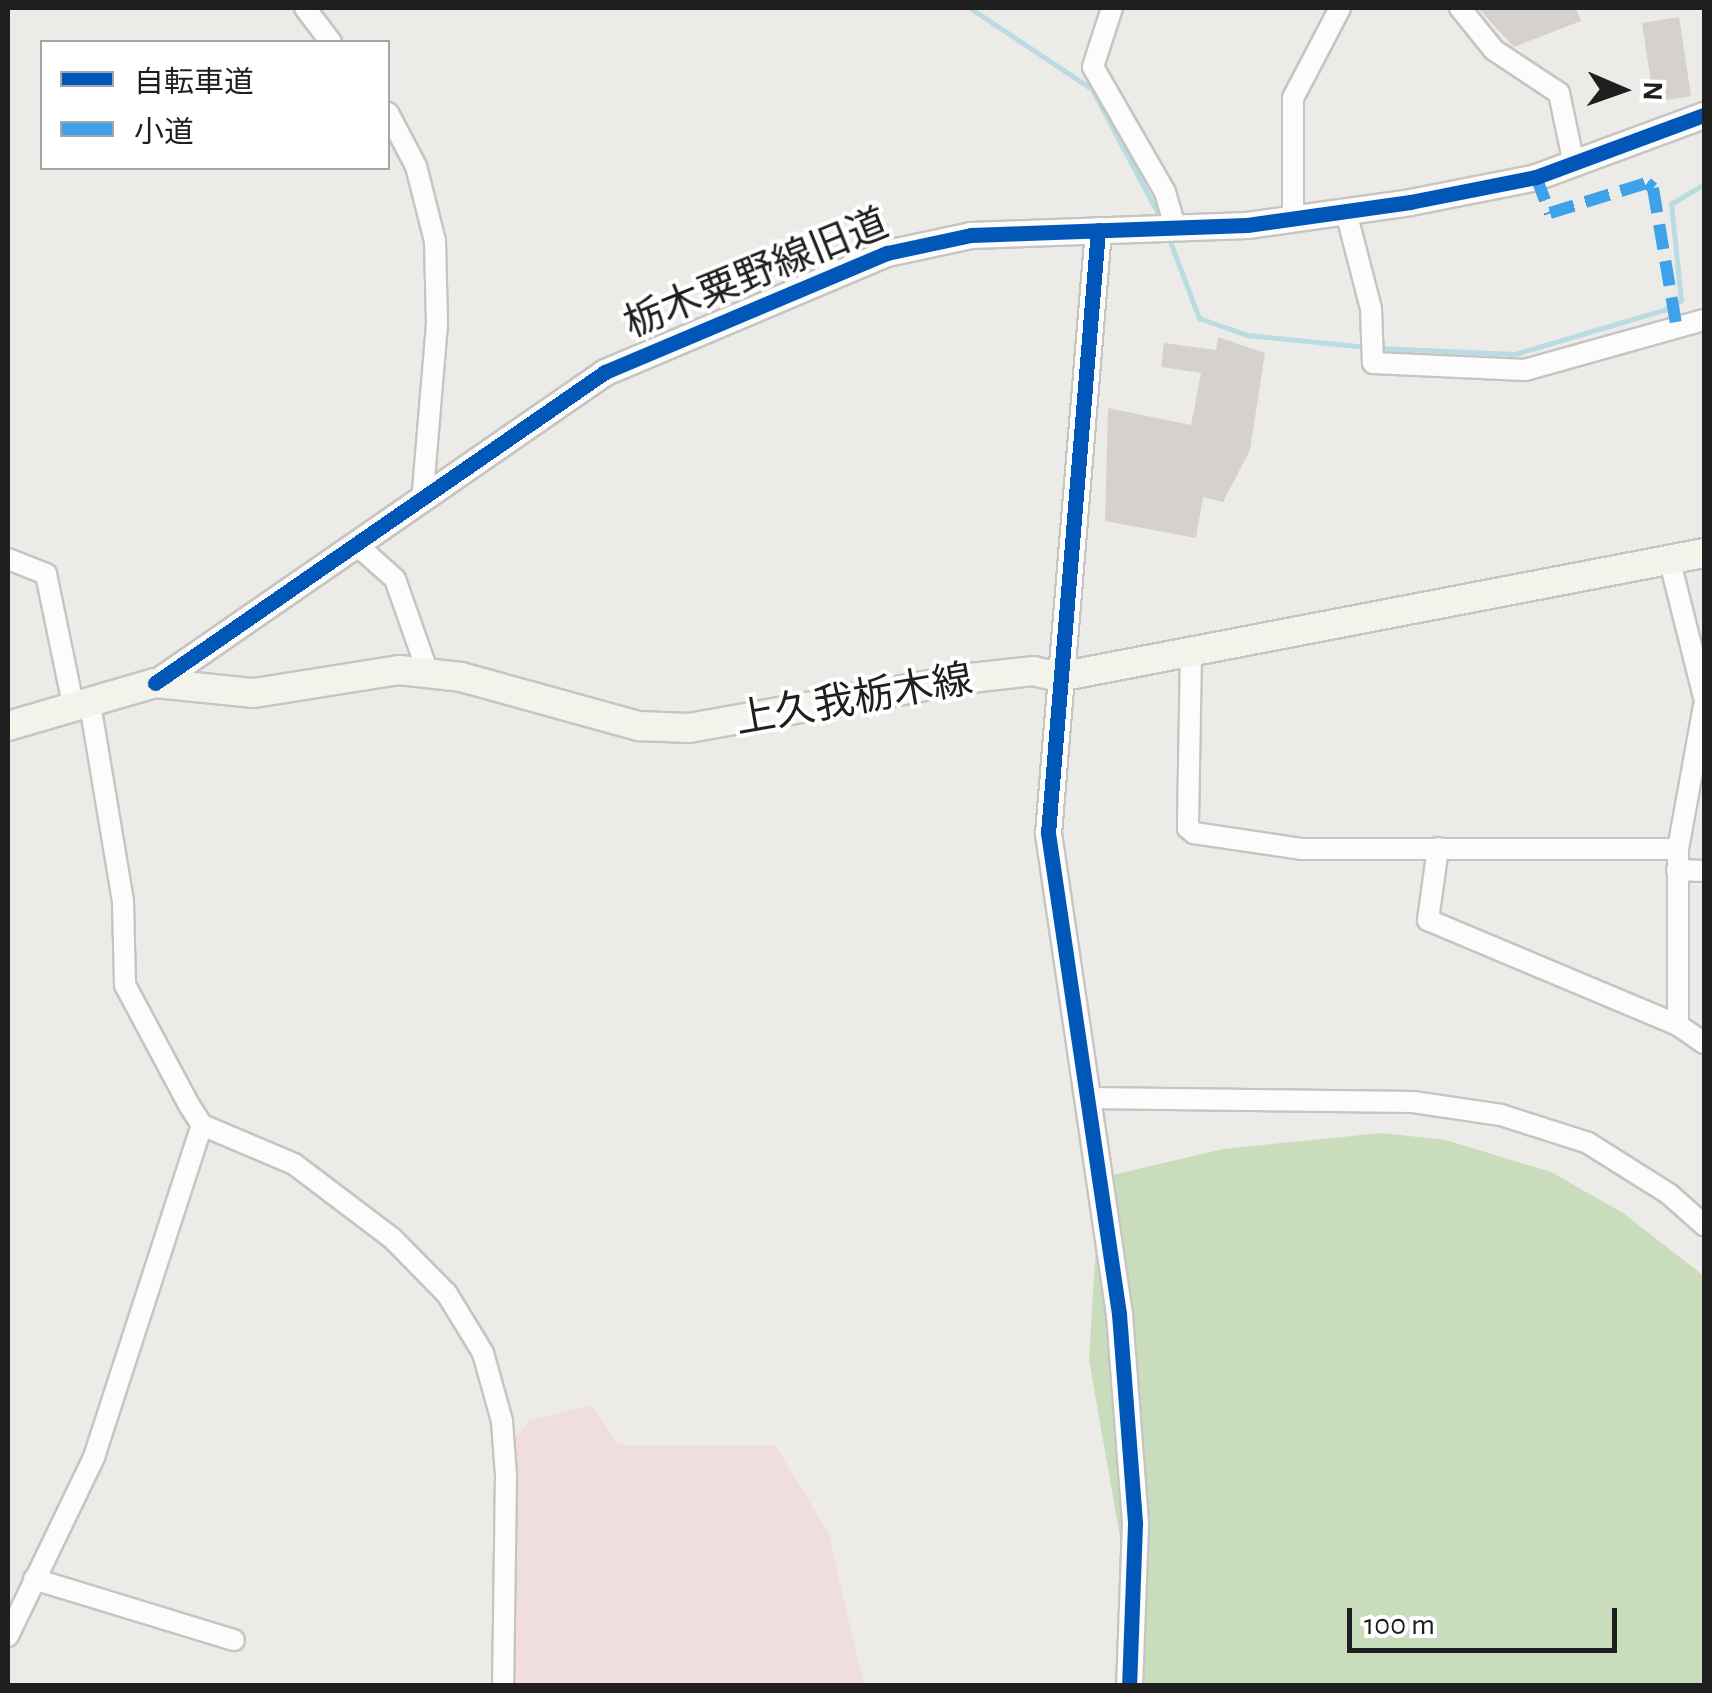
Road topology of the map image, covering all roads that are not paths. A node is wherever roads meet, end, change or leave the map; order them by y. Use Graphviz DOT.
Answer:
graph roads {
  1 [pos="304,8"];
  2 [pos="1112,8"];
  3 [pos="1340,8"];
  4 [pos="1460,8"];
  5 [pos="329,40"];
  6 [pos="1704,115"];
  7 [pos="390,117"];
  8 [pos="1574,164"];
  9 [pos="1346,212"];
  10 [pos="1292,219"];
  11 [pos="1175,228"];
  12 [pos="1098,230"];
  13 [pos="1704,320"];
  14 [pos="422,502"];
  15 [pos="359,547"];
  16 [pos="1704,552"];
  17 [pos="1669,558"];
  18 [pos="8,559"];
  19 [pos="1190,652"];
  20 [pos="427,670"];
  21 [pos="1059,677"];
  22 [pos="155,683"];
  23 [pos="1704,697"];
  24 [pos="1704,706"];
  25 [pos="82,707"];
  26 [pos="8,726"];
  27 [pos="1438,848"];
  28 [pos="1678,860"];
  29 [pos="1704,870"];
  30 [pos="1678,1025"];
  31 [pos="1704,1043"];
  32 [pos="1089,1098"];
  33 [pos="202,1125"];
  34 [pos="1704,1225"];
  35 [pos="34,1580"];
  36 [pos="8,1636"];
  37 [pos="234,1640"];
  38 [pos="503,1686"];
  39 [pos="1130,1686"];
  1 -- 5 [label="street"];
  2 -- 11 [label="street"];
  3 -- 10 [label="street"];
  4 -- 8 [label="street"];
  6 -- 8 [label="street, 栃木粟野線旧道"];
  7 -- 14 [label="street"];
  8 -- 9 [label="street, 栃木粟野線旧道"];
  9 -- 10 [label="street, 栃木粟野線旧道"];
  9 -- 13 [label="street"];
  10 -- 11 [label="street, 栃木粟野線旧道"];
  11 -- 12 [label="street, 栃木粟野線旧道"];
  12 -- 14 [label="street, 栃木粟野線旧道"];
  12 -- 21 [label="street"];
  14 -- 15 [label="street, 栃木粟野線旧道"];
  15 -- 20 [label="street"];
  15 -- 22 [label="street, 栃木粟野線旧道"];
  16 -- 17 [label="main road, 上久我栃木線"];
  17 -- 19 [label="main road, 上久我栃木線"];
  17 -- 23 [label="street"];
  18 -- 25 [label="street"];
  19 -- 21 [label="main road, 上久我栃木線"];
  19 -- 27 [label="street"];
  20 -- 21 [label="main road, 上久我栃木線"];
  20 -- 22 [label="main road, 上久我栃木線"];
  21 -- 32 [label="street"];
  22 -- 25 [label="main road, 上久我栃木線"];
  24 -- 28 [label="street"];
  25 -- 26 [label="main road, 上久我栃木線"];
  25 -- 33 [label="street"];
  27 -- 28 [label="street"];
  27 -- 30 [label="street"];
  28 -- 29 [label="street"];
  28 -- 30 [label="street"];
  30 -- 31 [label="street"];
  32 -- 34 [label="street"];
  32 -- 39 [label="street"];
  33 -- 35 [label="street"];
  33 -- 38 [label="street"];
  35 -- 36 [label="street"];
  35 -- 37 [label="street"];
}
